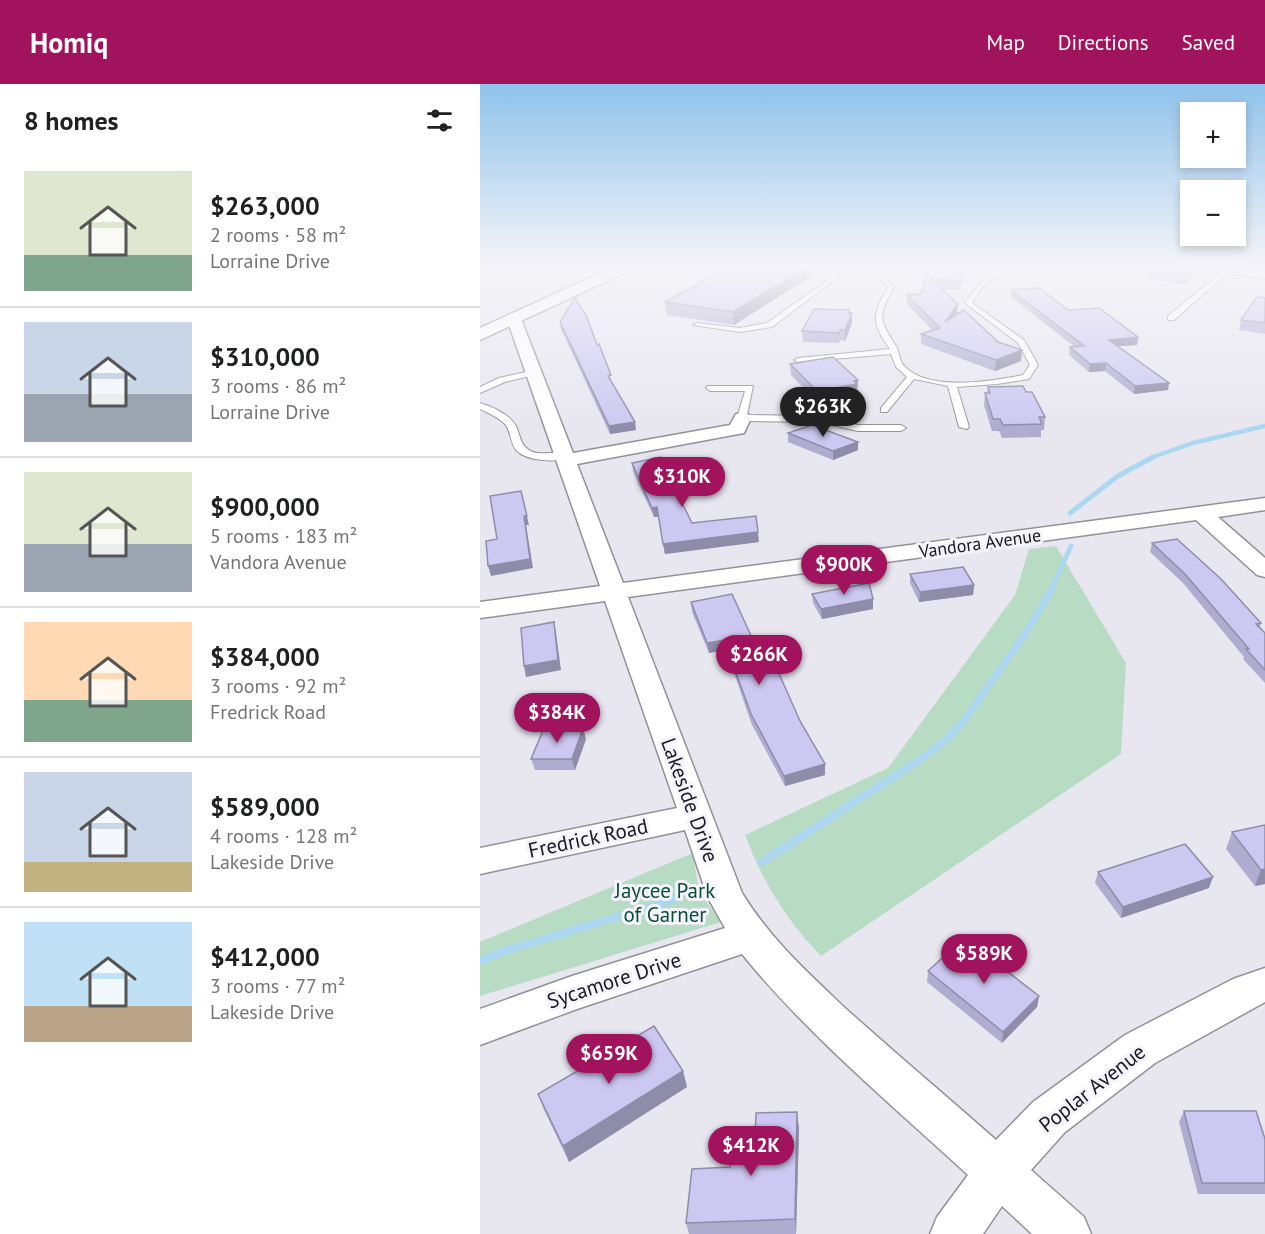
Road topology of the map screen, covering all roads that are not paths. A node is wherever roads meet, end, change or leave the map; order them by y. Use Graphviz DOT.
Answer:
graph roads {
  1 [pos="514,319"];
  2 [pos="513,320"];
  3 [pos="777,320"];
  4 [pos="877,320"];
  5 [pos="991,320"];
  6 [pos="697,326"];
  7 [pos="480,335"];
  8 [pos="894,351"];
  9 [pos="798,360"];
  10 [pos="535,372"];
  11 [pos="912,376"];
  12 [pos="952,385"];
  13 [pos="710,388"];
  14 [pos="480,390"];
  15 [pos="480,406"];
  16 [pos="884,410"];
  17 [pos="742,418"];
  18 [pos="964,427"];
  19 [pos="901,428"];
  20 [pos="566,458"];
  21 [pos="1265,504"];
  22 [pos="1200,513"];
  23 [pos="1265,570"];
  24 [pos="615,592"];
  25 [pos="480,610"];
  26 [pos="696,816"];
  27 [pos="480,861"];
  28 [pos="749,936"];
  29 [pos="1265,985"];
  30 [pos="480,1027"];
  31 [pos="998,1172"];
  32 [pos="954,1234"];
  33 [pos="1067,1234"];
  1 -- 10 [label="street, Lakeside Drive"];
  2 -- 7 [label="street"];
  3 -- 6 [label="lane"];
  4 -- 8 [label="lane"];
  5 -- 12 [label="lane"];
  8 -- 9 [label="lane"];
  8 -- 11 [label="lane"];
  10 -- 14 [label="lane"];
  10 -- 20 [label="street, Lakeside Drive"];
  11 -- 12 [label="lane"];
  11 -- 16 [label="lane"];
  12 -- 18 [label="lane"];
  13 -- 17 [label="lane"];
  15 -- 20 [label="lane"];
  17 -- 19 [label="lane"];
  17 -- 20 [label="street"];
  20 -- 24 [label="street, Lakeside Drive"];
  21 -- 22 [label="street, Vandora Avenue"];
  22 -- 23 [label="street"];
  22 -- 24 [label="street, Vandora Avenue"];
  24 -- 25 [label="street, Vandora Avenue"];
  24 -- 26 [label="street, Lakeside Drive"];
  26 -- 27 [label="street, Fredrick Road"];
  26 -- 28 [label="street, Lakeside Drive"];
  28 -- 30 [label="street, Sycamore Drive"];
  28 -- 31 [label="street, Lakeside Drive"];
  29 -- 31 [label="street, Poplar Avenue"];
  31 -- 32 [label="street, Poplar Avenue"];
  31 -- 33 [label="street, Lakeside Drive"];
}
